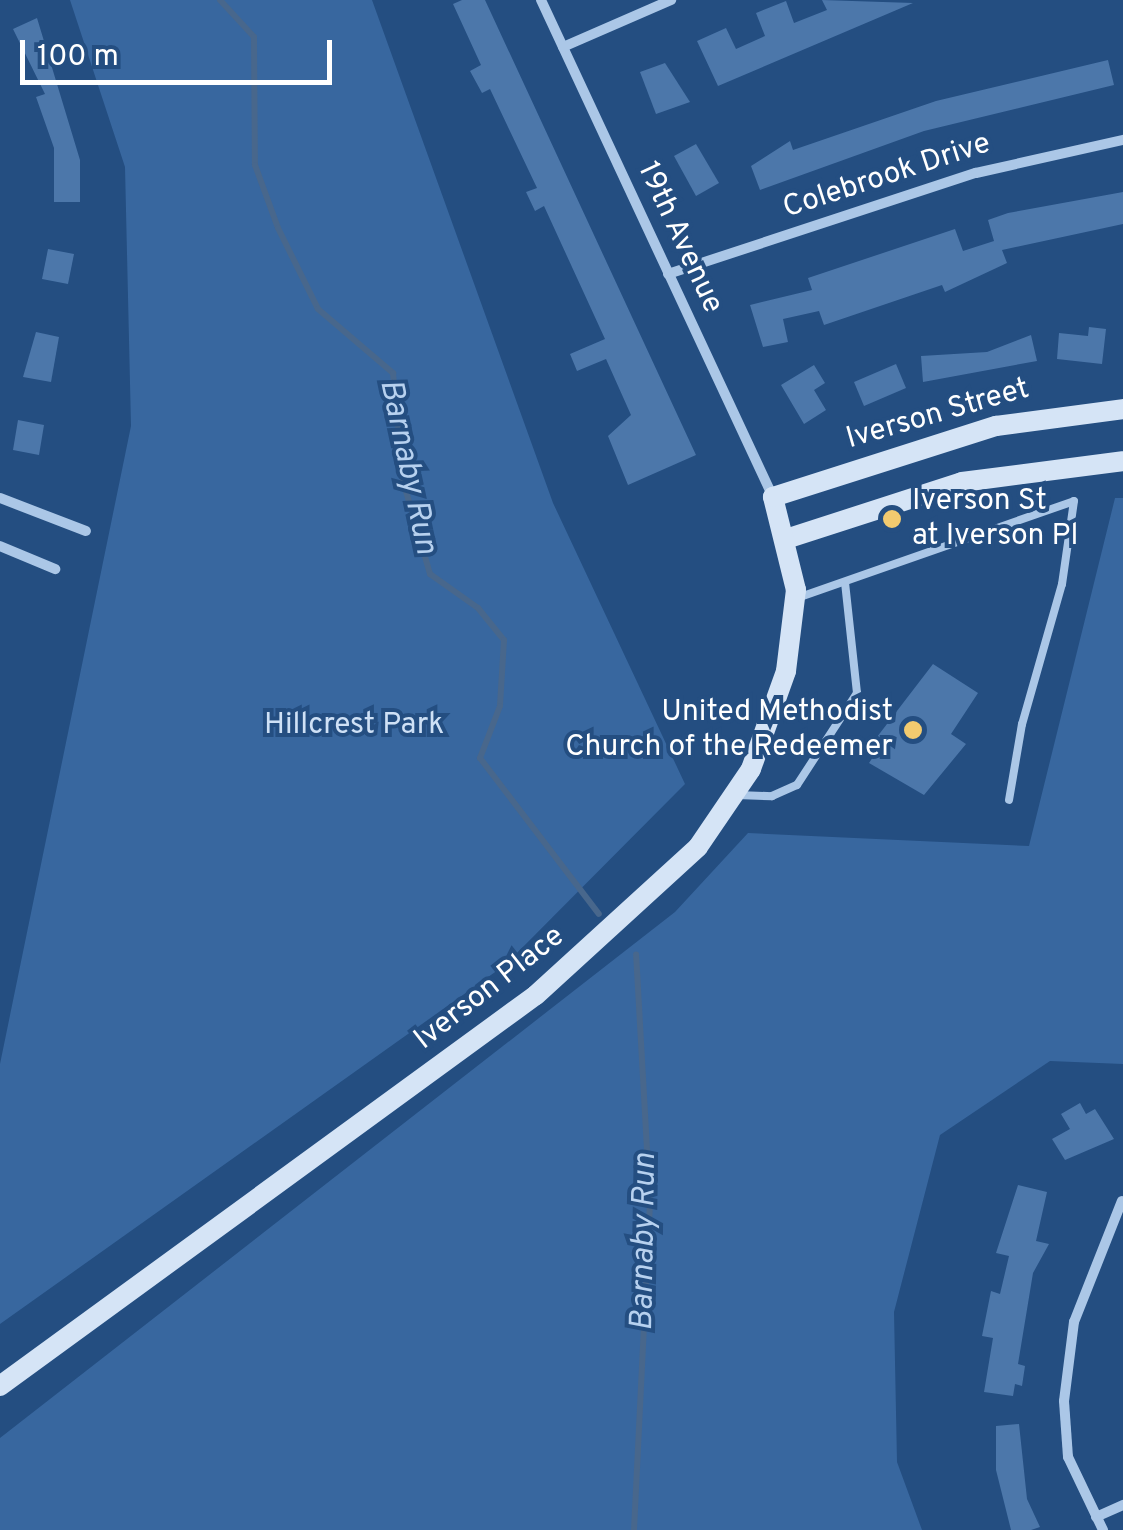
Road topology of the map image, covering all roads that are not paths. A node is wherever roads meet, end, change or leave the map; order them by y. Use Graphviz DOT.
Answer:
graph roads {
  1 [pos="542,0"];
  2 [pos="671,0"];
  3 [pos="563,47"];
  4 [pos="1123,140"];
  5 [pos="668,274"];
  6 [pos="1123,410"];
  7 [pos="1123,461"];
  8 [pos="773,497"];
  9 [pos="0,498"];
  10 [pos="86,530"];
  11 [pos="789,538"];
  12 [pos="0,546"];
  13 [pos="55,569"];
  14 [pos="845,583"];
  15 [pos="796,598"];
  16 [pos="737,796"];
  17 [pos="1009,800"];
  18 [pos="1122,1201"];
  19 [pos="0,1386"];
  20 [pos="1123,1505"];
  21 [pos="1096,1517"];
  22 [pos="1103,1530"];
  1 -- 3 [label="street, 19th Avenue"];
  2 -- 3 [label="street"];
  3 -- 5 [label="street, 19th Avenue"];
  4 -- 5 [label="street, Colebrook Drive"];
  5 -- 8 [label="street, 19th Avenue"];
  6 -- 8 [label="main road, Iverson Street"];
  7 -- 11 [label="main road"];
  8 -- 11 [label="main road, Iverson Place"];
  9 -- 10 [label="street"];
  11 -- 15 [label="main road, Iverson Place"];
  12 -- 13 [label="street"];
  14 -- 15 [label="lane"];
  14 -- 16 [label="lane"];
  14 -- 17 [label="lane"];
  15 -- 16 [label="main road, Iverson Place"];
  16 -- 19 [label="main road, Iverson Place"];
  18 -- 21 [label="street"];
  20 -- 21 [label="street"];
  21 -- 22 [label="street"];
}
